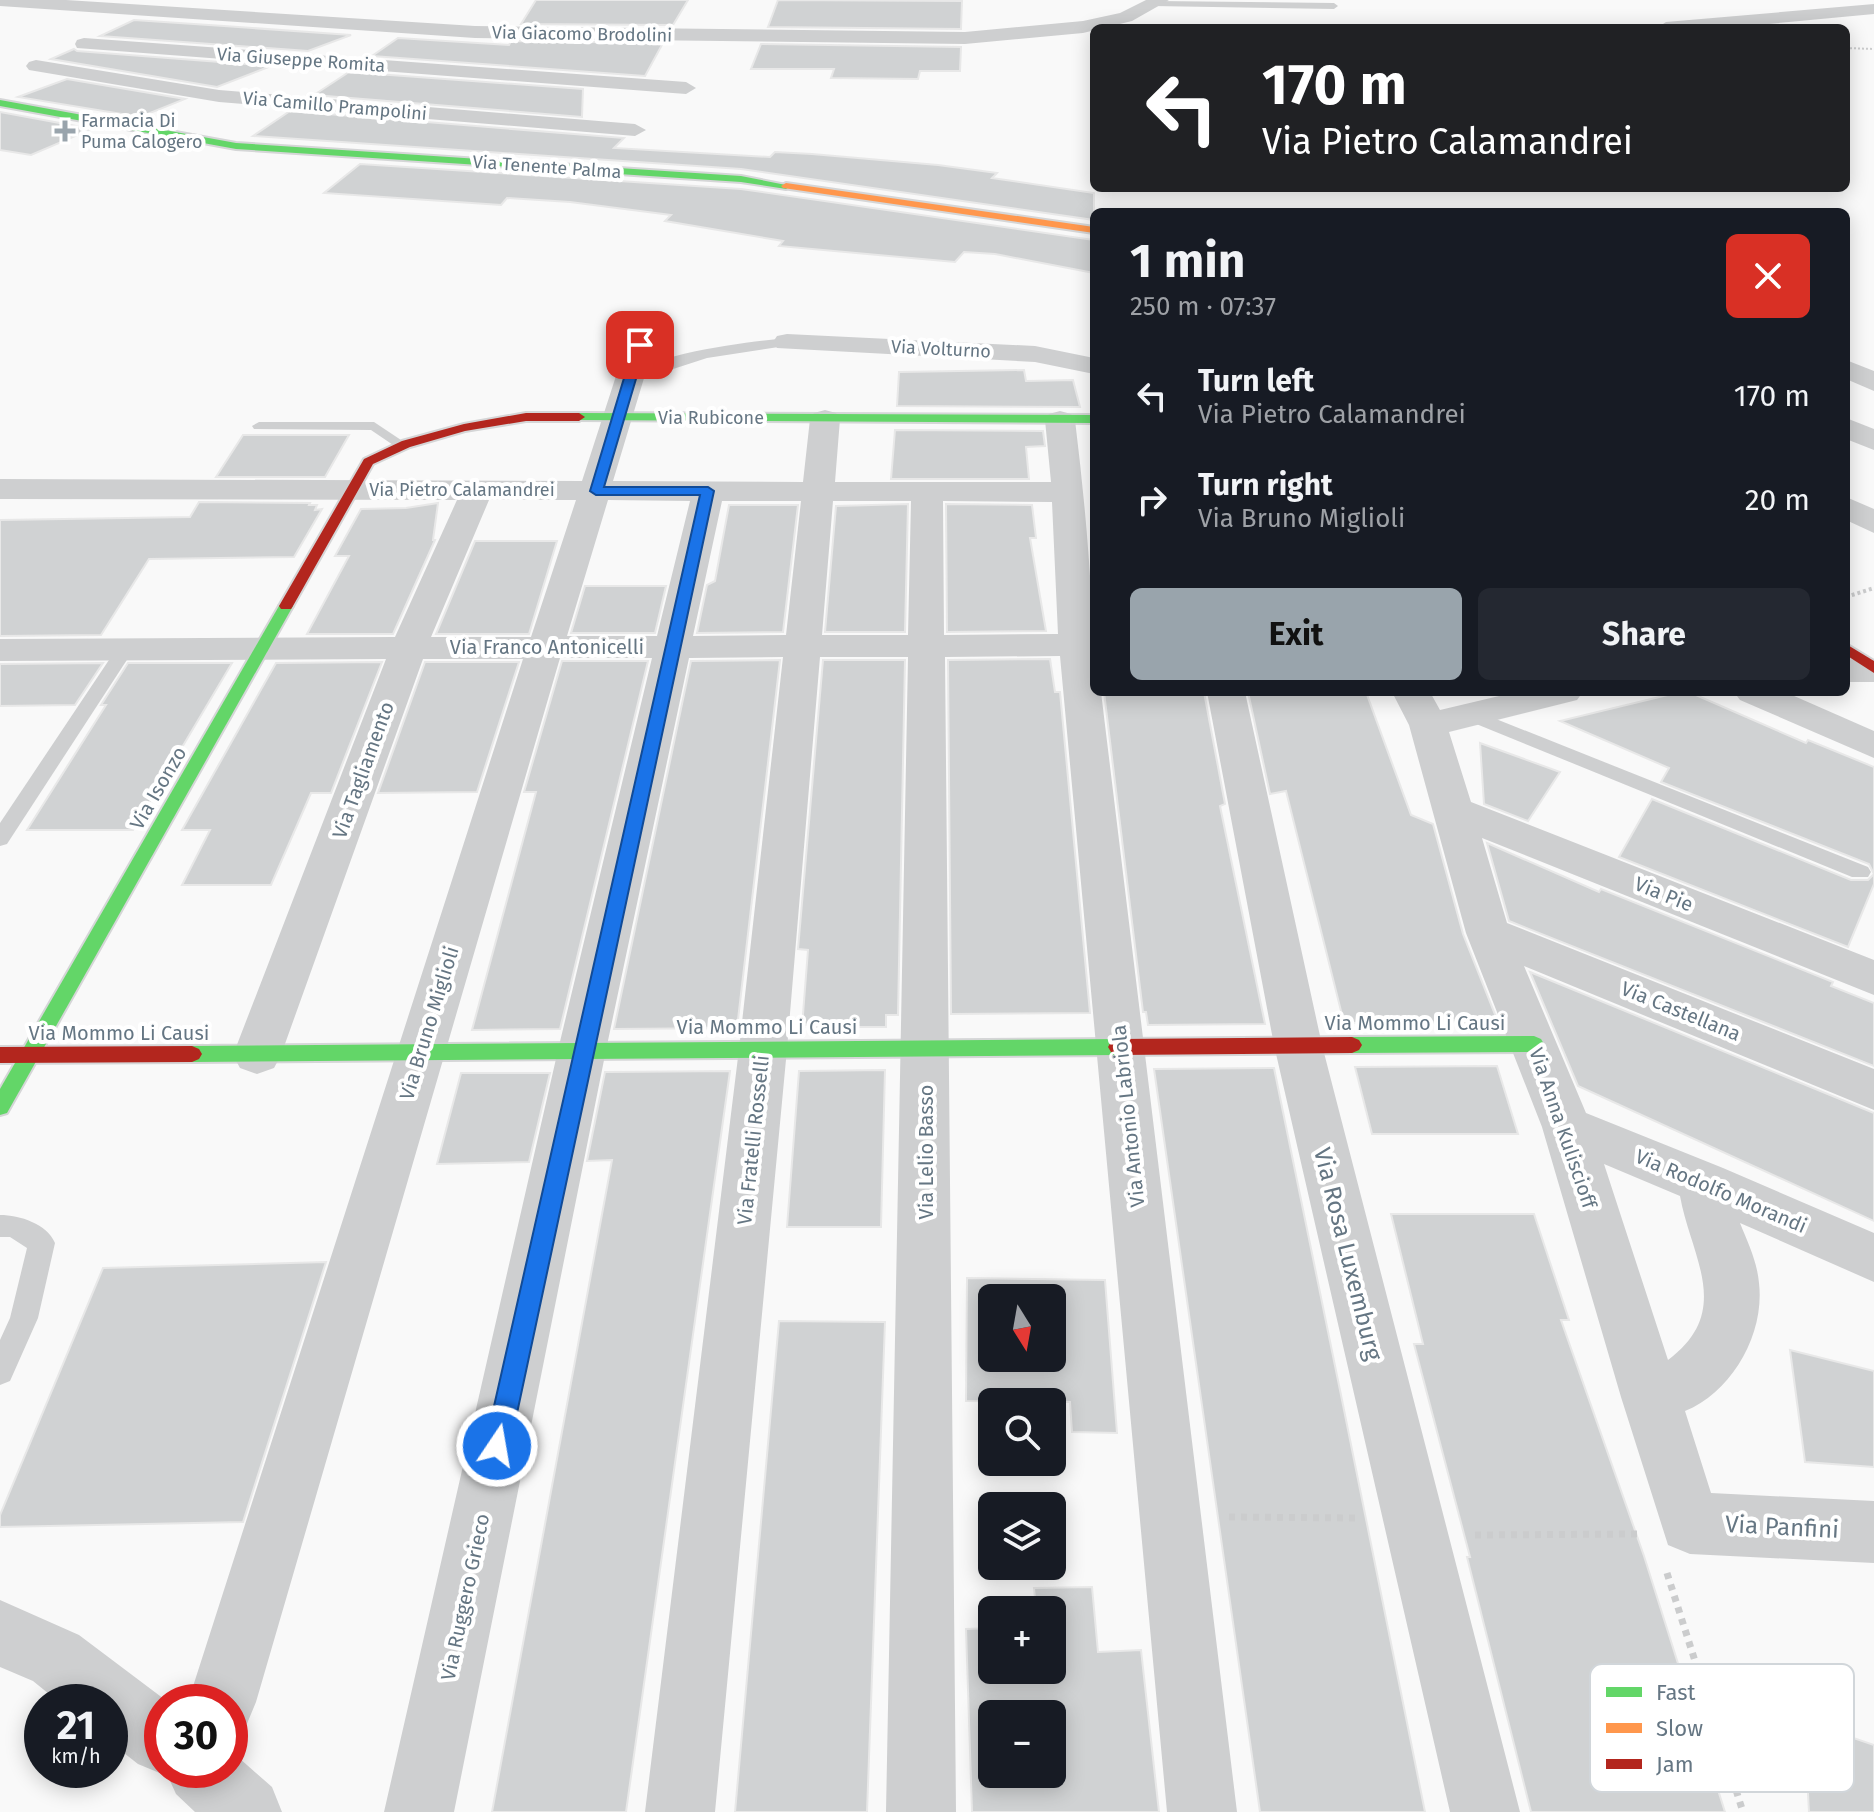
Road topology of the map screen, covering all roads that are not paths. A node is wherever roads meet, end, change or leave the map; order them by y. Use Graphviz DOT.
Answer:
graph roads {
  1 [pos="0,1"];
  2 [pos="1158,2"];
  3 [pos="1334,6"];
  4 [pos="227,8"];
  5 [pos="1873,10"];
  6 [pos="466,12"];
  7 [pos="361,24"];
  8 [pos="1110,24"];
  9 [pos="1747,24"];
  10 [pos="1090,31"];
  11 [pos="572,34"];
  12 [pos="84,44"];
  13 [pos="277,59"];
  14 [pos="36,66"];
  15 [pos="518,76"];
  16 [pos="686,88"];
  17 [pos="219,96"];
  18 [pos="485,101"];
  19 [pos="0,103"];
  20 [pos="635,130"];
  21 [pos="1090,229"];
  22 [pos="787,342"];
  23 [pos="1090,365"];
  24 [pos="1850,370"];
  25 [pos="630,380"];
  26 [pos="1874,382"];
  27 [pos="1874,412"];
  28 [pos="825,419"];
  29 [pos="1077,419"];
  30 [pos="1850,419"];
  31 [pos="259,426"];
  32 [pos="1850,429"];
  33 [pos="1874,441"];
  34 [pos="399,444"];
  35 [pos="0,489"];
  36 [pos="478,489"];
  37 [pos="354,490"];
  38 [pos="596,491"];
  39 [pos="708,491"];
  40 [pos="819,491"];
  41 [pos="927,492"];
  42 [pos="1068,492"];
  43 [pos="1850,509"];
  44 [pos="1874,523"];
  45 [pos="1874,533"];
  46 [pos="1850,540"];
  47 [pos="1085,645"];
  48 [pos="544,646"];
  49 [pos="265,647"];
  50 [pos="409,647"];
  51 [pos="925,647"];
  52 [pos="671,648"];
  53 [pos="803,648"];
  54 [pos="125,649"];
  55 [pos="0,650"];
  56 [pos="1850,651"];
  57 [pos="1874,670"];
  58 [pos="1850,671"];
  59 [pos="1227,696"];
  60 [pos="1537,696"];
  61 [pos="1762,696"];
  62 [pos="1436,711"];
  63 [pos="1874,746"];
  64 [pos="1454,811"];
  65 [pos="0,839"];
  66 [pos="1860,872"];
  67 [pos="1488,933"];
  68 [pos="1874,978"];
  69 [pos="1534,1044"];
  70 [pos="1298,1045"];
  71 [pos="1121,1046"];
  72 [pos="927,1048"];
  73 [pos="763,1049"];
  74 [pos="582,1050"];
  75 [pos="420,1051"];
  76 [pos="0,1055"];
  77 [pos="29,1055"];
  78 [pos="257,1055"];
  79 [pos="1874,1090"];
  80 [pos="0,1107"];
  81 [pos="1567,1127"];
  82 [pos="1705,1183"];
  83 [pos="0,1226"];
  84 [pos="1874,1258"];
  85 [pos="0,1372"];
  86 [pos="1650,1397"];
  87 [pos="1874,1532"];
  88 [pos="1677,1543"];
  89 [pos="0,1633"];
  90 [pos="228,1684"];
  91 [pos="144,1726"];
  92 [pos="221,1788"];
  93 [pos="247,1812"];
  94 [pos="419,1812"];
  95 [pos="680,1812"];
  96 [pos="921,1812"];
  97 [pos="1202,1812"];
  98 [pos="1485,1812"];
  1 -- 4 [label="street, Via Giacomo Brodolini"];
  2 -- 3 [label="lane"];
  2 -- 8 [label="street"];
  4 -- 7 [label="street, Via Giacomo Brodolini"];
  5 -- 9 [label="street"];
  6 -- 7 [label="street"];
  7 -- 11 [label="street, Via Giacomo Brodolini"];
  10 -- 11 [label="street, Via Giacomo Brodolini"];
  11 -- 15 [label="street"];
  12 -- 13 [label="street, Via Giuseppe Romita"];
  13 -- 15 [label="street, Via Giuseppe Romita"];
  13 -- 17 [label="street"];
  14 -- 17 [label="street, Via Camillo Prampolini"];
  15 -- 16 [label="street, Via Giuseppe Romita"];
  15 -- 18 [label="street"];
  17 -- 20 [label="street, Via Camillo Prampolini"];
  19 -- 21 [label="street, Via Tenente Palma"];
  22 -- 23 [label="street, Via Volturno"];
  22 -- 25 [label="lane"];
  24 -- 26 [label="street"];
  25 -- 28 [label="street, Via Rubicone"];
  25 -- 34 [label="street, Via Rubicone"];
  25 -- 38 [label="street, Via Bruno Miglioli"];
  27 -- 30 [label="street"];
  28 -- 29 [label="street, Via Rubicone"];
  28 -- 40 [label="street, Via Fratelli Rosselli"];
  29 -- 42 [label="street, Via Antonio Labriola"];
  31 -- 34 [label="lane"];
  32 -- 33 [label="street"];
  34 -- 37 [label="street, Via Rubicone"];
  35 -- 37 [label="street, Via Pietro Calamandrei"];
  36 -- 37 [label="street, Via Pietro Calamandrei"];
  36 -- 38 [label="street, Via Pietro Calamandrei"];
  36 -- 50 [label="street, Via Tagliamento"];
  37 -- 49 [label="street, Via Isonzo"];
  38 -- 39 [label="street, Via Pietro Calamandrei"];
  38 -- 48 [label="street, Via Bruno Miglioli"];
  39 -- 40 [label="street, Via Pietro Calamandrei"];
  39 -- 52 [label="street, Via Ruggero Grieco"];
  40 -- 41 [label="street, Via Pietro Calamandrei"];
  40 -- 53 [label="street, Via Fratelli Rosselli"];
  41 -- 42 [label="street, Via Pietro Calamandrei"];
  41 -- 51 [label="street, Via Lelio Basso"];
  42 -- 47 [label="street, Via Antonio Labriola"];
  43 -- 44 [label="street"];
  45 -- 46 [label="street"];
  47 -- 51 [label="street, Via Franco Antonicelli"];
  47 -- 71 [label="street, Via Antonio Labriola"];
  48 -- 50 [label="street, Via Franco Antonicelli"];
  48 -- 52 [label="street, Via Franco Antonicelli"];
  48 -- 75 [label="street, Via Bruno Miglioli"];
  49 -- 50 [label="street, Via Franco Antonicelli"];
  49 -- 54 [label="street, Via Franco Antonicelli"];
  49 -- 77 [label="street, Via Isonzo"];
  50 -- 78 [label="street, Via Tagliamento"];
  51 -- 53 [label="street, Via Franco Antonicelli"];
  51 -- 72 [label="street, Via Lelio Basso"];
  52 -- 53 [label="street, Via Franco Antonicelli"];
  52 -- 74 [label="street, Via Ruggero Grieco"];
  53 -- 73 [label="street, Via Fratelli Rosselli"];
  54 -- 55 [label="street, Via Franco Antonicelli"];
  54 -- 65 [label="lane"];
  56 -- 57 [label="street"];
  57 -- 58 [label="street"];
  59 -- 70 [label="street, Via Rosa Luxemburg"];
  60 -- 62 [label="street"];
  61 -- 63 [label="street"];
  62 -- 64 [label="street, Via Anna Kuliscioff"];
  62 -- 66 [label="lane"];
  64 -- 67 [label="street, Via Anna Kuliscioff"];
  64 -- 68 [label="street, Via Pie"];
  67 -- 69 [label="street, Via Anna Kuliscioff"];
  67 -- 79 [label="street, Via Castellana"];
  69 -- 70 [label="street, Via Mommo Li Causi"];
  69 -- 81 [label="street, Via Anna Kuliscioff"];
  70 -- 71 [label="street, Via Mommo Li Causi"];
  70 -- 98 [label="street, Via Rosa Luxemburg"];
  71 -- 72 [label="street, Via Mommo Li Causi"];
  71 -- 97 [label="street, Via Antonio Labriola"];
  72 -- 73 [label="street, Via Mommo Li Causi"];
  72 -- 96 [label="street, Via Lelio Basso"];
  73 -- 74 [label="street, Via Mommo Li Causi"];
  73 -- 95 [label="street, Via Fratelli Rosselli"];
  74 -- 75 [label="street, Via Mommo Li Causi"];
  74 -- 94 [label="street, Via Ruggero Grieco"];
  75 -- 78 [label="street, Via Mommo Li Causi"];
  75 -- 90 [label="street, Via Bruno Miglioli"];
  76 -- 77 [label="street, Via Mommo Li Causi"];
  77 -- 78 [label="street, Via Mommo Li Causi"];
  77 -- 80 [label="street, Via Isonzo"];
  81 -- 82 [label="street, Via Rodolfo Morandi"];
  81 -- 86 [label="street, Via Anna Kuliscioff"];
  82 -- 84 [label="street, Via Rodolfo Morandi"];
  82 -- 86 [label="street"];
  83 -- 85 [label="lane"];
  86 -- 88 [label="street, Via Anna Kuliscioff"];
  87 -- 88 [label="street, Via Panfini"];
  89 -- 91 [label="street"];
  92 -- 93 [label="street"];
}
